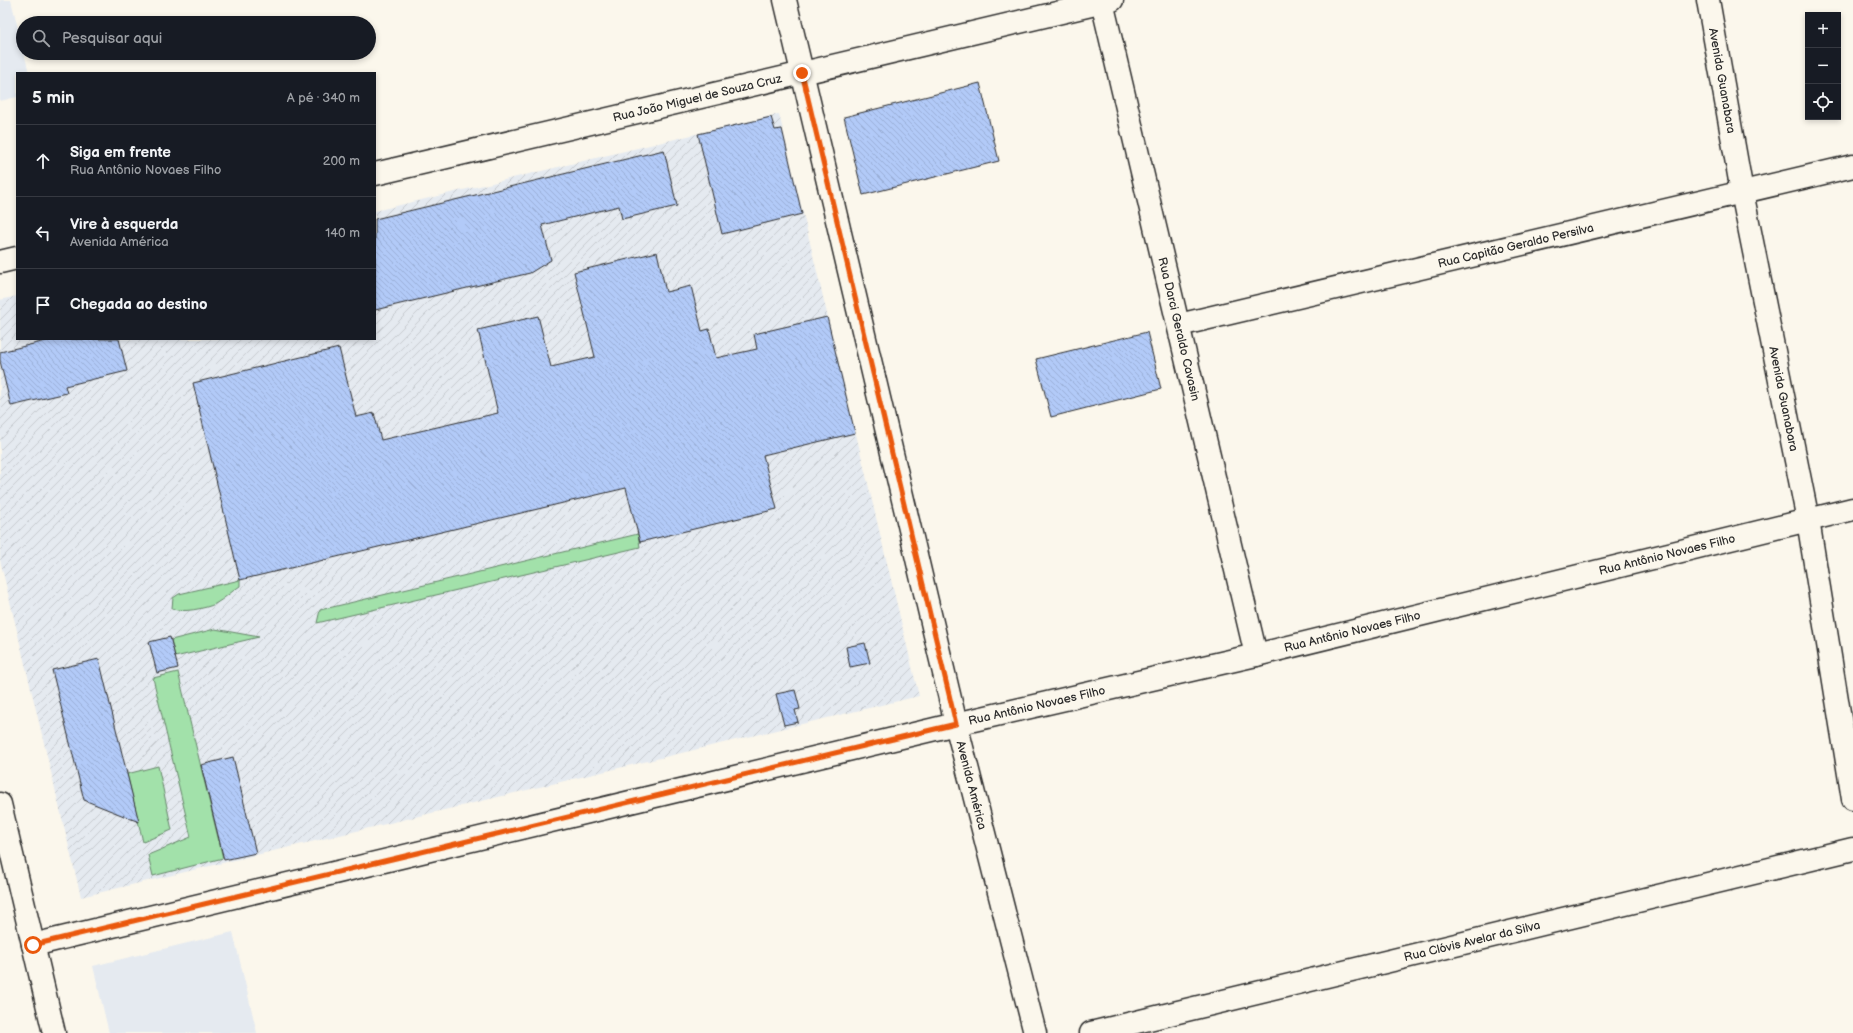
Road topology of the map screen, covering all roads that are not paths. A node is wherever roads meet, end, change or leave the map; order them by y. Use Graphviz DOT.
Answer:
graph roads {
  1 [pos="785,0"];
  2 [pos="1708,0"];
  3 [pos="1107,1"];
  4 [pos="802,73"];
  5 [pos="1853,166"];
  6 [pos="376,174"];
  7 [pos="1742,192"];
  8 [pos="16,258"];
  9 [pos="0,262"];
  10 [pos="1179,325"];
  11 [pos="1853,509"];
  12 [pos="1808,520"];
  13 [pos="1256,655"];
  14 [pos="956,724"];
  15 [pos="1853,799"];
  16 [pos="0,804"];
  17 [pos="1853,849"];
  18 [pos="33,945"];
  19 [pos="54,1033"];
  20 [pos="1035,1033"];
  21 [pos="1091,1033"];
  1 -- 4 [label="street, Avenida América"];
  2 -- 7 [label="street, Avenida Guanabara"];
  3 -- 4 [label="street, Rua João Miguel de Souza Cruz"];
  3 -- 10 [label="street, Rua Darci Geraldo Cavasin"];
  4 -- 6 [label="street, Rua João Miguel de Souza Cruz"];
  4 -- 14 [label="street, Avenida América"];
  5 -- 7 [label="street, Rua Capitão Geraldo Persilva"];
  7 -- 10 [label="street, Rua Capitão Geraldo Persilva"];
  7 -- 12 [label="street, Avenida Guanabara"];
  8 -- 9 [label="street"];
  10 -- 13 [label="street, Rua Darci Geraldo Cavasin"];
  11 -- 12 [label="street, Rua Antônio Novaes Filho"];
  12 -- 13 [label="street, Rua Antônio Novaes Filho"];
  12 -- 15 [label="street, Avenida Guanabara"];
  13 -- 14 [label="street, Rua Antônio Novaes Filho"];
  14 -- 18 [label="street, Rua Antônio Novaes Filho"];
  14 -- 20 [label="street, Avenida América"];
  16 -- 18 [label="street"];
  17 -- 21 [label="street, Rua Clóvis Avelar da Silva"];
  18 -- 19 [label="street"];
}
